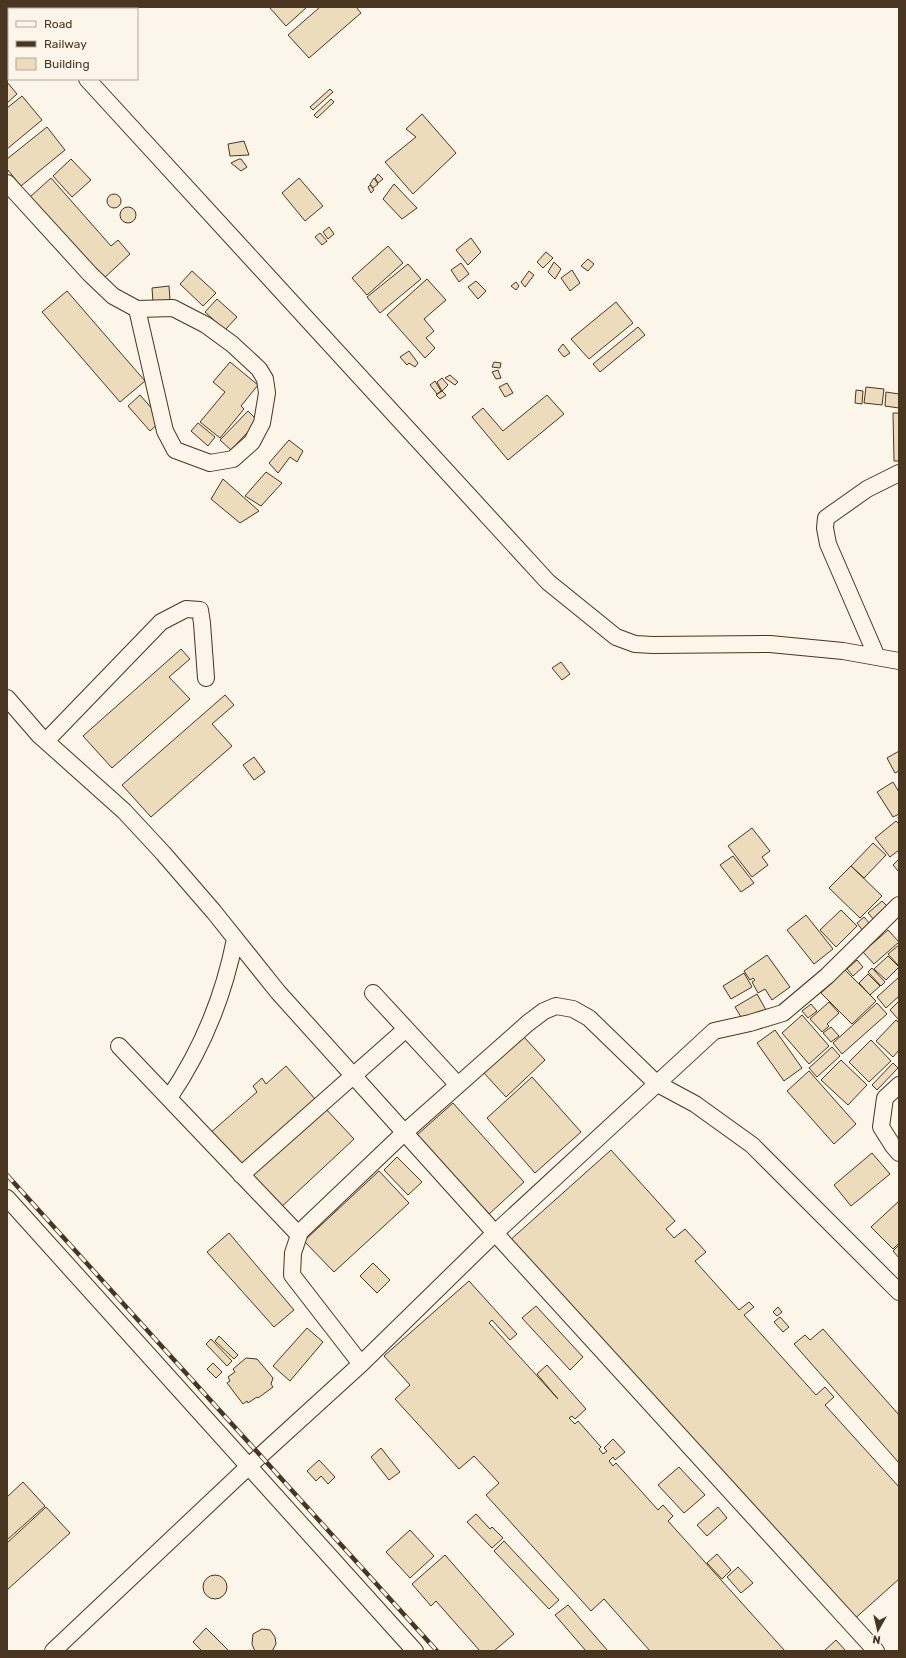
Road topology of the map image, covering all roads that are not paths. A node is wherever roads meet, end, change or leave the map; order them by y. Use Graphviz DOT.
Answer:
graph roads {
  1 [pos="88,80"];
  2 [pos="7,183"];
  3 [pos="137,309"];
  4 [pos="899,473"];
  5 [pos="877,657"];
  6 [pos="899,661"];
  7 [pos="206,678"];
  8 [pos="7,698"];
  9 [pos="46,741"];
  10 [pos="899,905"];
  11 [pos="231,935"];
  12 [pos="373,993"];
  13 [pos="406,1029"];
  14 [pos="119,1046"];
  15 [pos="354,1075"];
  16 [pos="656,1083"];
  17 [pos="458,1084"];
  18 [pos="899,1085"];
  19 [pos="169,1098"];
  20 [pos="405,1132"];
  21 [pos="899,1153"];
  22 [pos="242,1175"];
  23 [pos="7,1198"];
  24 [pos="495,1233"];
  25 [pos="299,1235"];
  26 [pos="899,1292"];
  27 [pos="361,1364"];
  28 [pos="248,1467"];
  29 [pos="53,1651"];
  30 [pos="415,1651"];
  31 [pos="876,1651"];
  1 -- 5 [label="street"];
  2 -- 3 [label="street"];
  3 -- 3 [label="street"];
  4 -- 5 [label="street"];
  5 -- 6 [label="street"];
  7 -- 9 [label="street"];
  8 -- 9 [label="street"];
  9 -- 11 [label="street"];
  10 -- 16 [label="street"];
  11 -- 15 [label="street"];
  11 -- 19 [label="street"];
  12 -- 13 [label="street"];
  13 -- 15 [label="street"];
  13 -- 17 [label="street"];
  14 -- 19 [label="street"];
  15 -- 20 [label="street"];
  15 -- 22 [label="street"];
  16 -- 17 [label="street"];
  16 -- 24 [label="street"];
  16 -- 26 [label="street"];
  17 -- 20 [label="street"];
  18 -- 21 [label="street"];
  19 -- 22 [label="street"];
  20 -- 24 [label="street"];
  20 -- 25 [label="street"];
  22 -- 25 [label="street"];
  23 -- 28 [label="street"];
  24 -- 27 [label="street"];
  24 -- 31 [label="street"];
  25 -- 27 [label="street"];
  27 -- 28 [label="street"];
  28 -- 29 [label="street"];
  28 -- 30 [label="street"];
}
